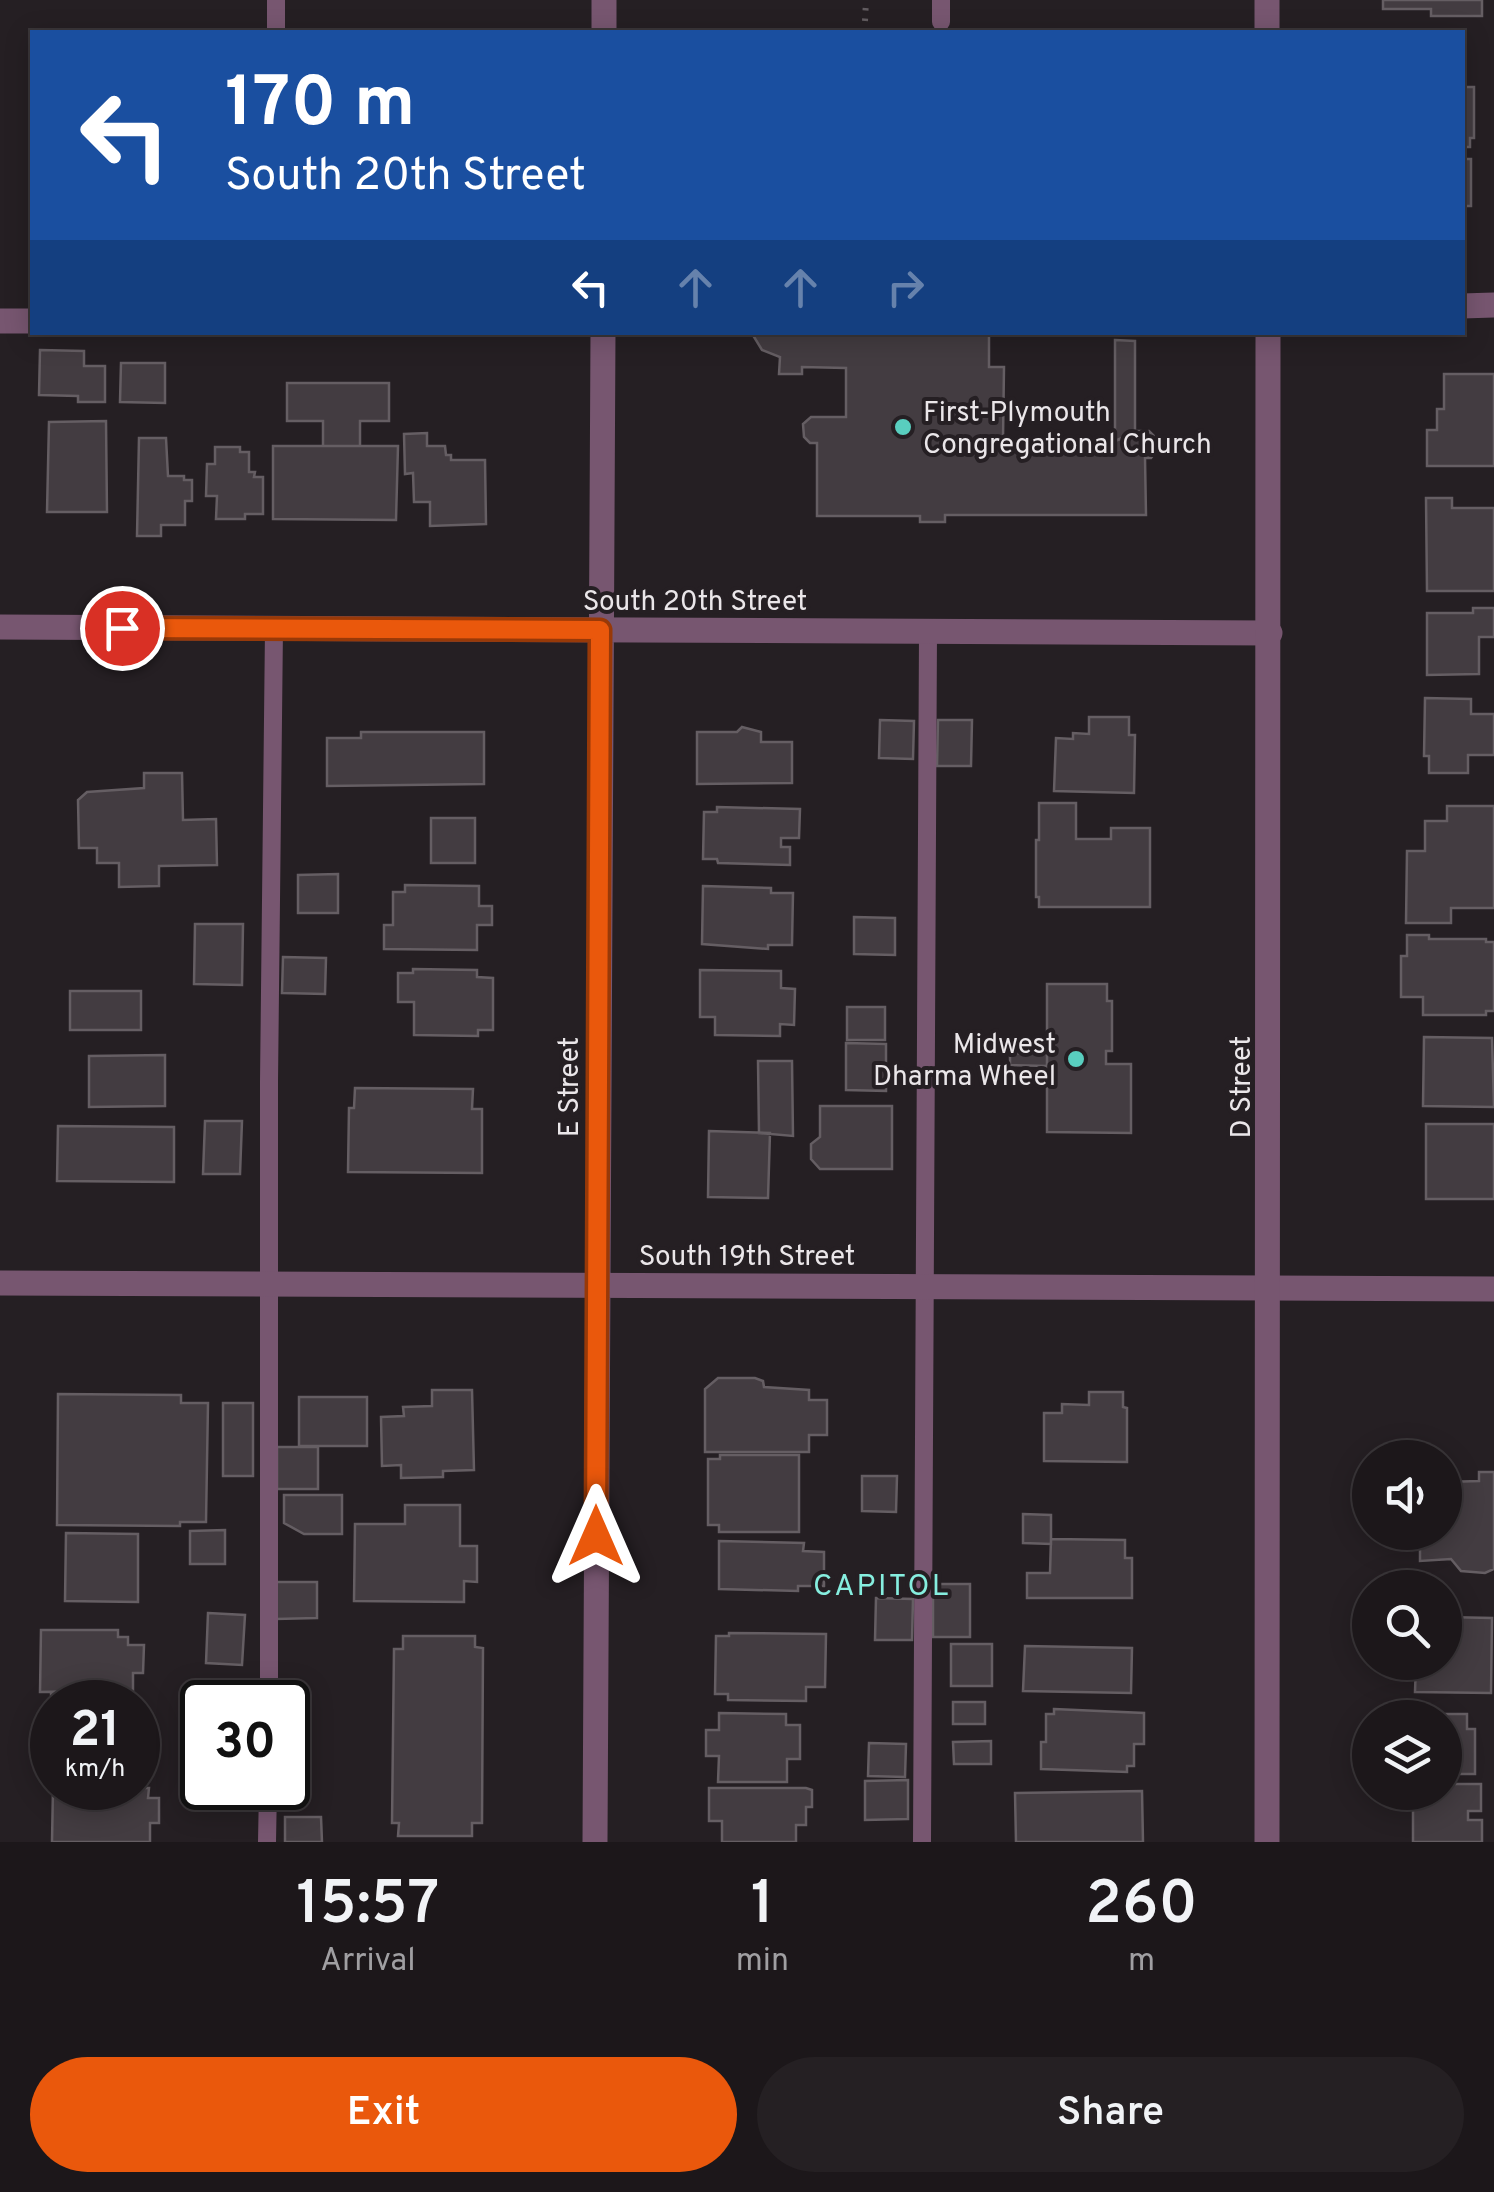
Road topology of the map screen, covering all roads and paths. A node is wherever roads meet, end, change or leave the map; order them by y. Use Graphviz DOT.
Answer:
graph roads {
  1 [pos="276,0"];
  2 [pos="604,0"];
  3 [pos="866,0"];
  4 [pos="941,0"];
  5 [pos="1267,0"];
  6 [pos="866,21"];
  7 [pos="941,22"];
  8 [pos="276,30"];
  9 [pos="604,30"];
  10 [pos="1267,30"];
  11 [pos="1465,306"];
  12 [pos="1494,306"];
  13 [pos="0,321"];
  14 [pos="30,322"];
  15 [pos="602,335"];
  16 [pos="1268,335"];
  17 [pos="0,627"];
  18 [pos="274,628"];
  19 [pos="600,630"];
  20 [pos="928,632"];
  21 [pos="1270,633"];
  22 [pos="0,1282"];
  23 [pos="271,1284"];
  24 [pos="598,1284"];
  25 [pos="924,1286"];
  26 [pos="1270,1288"];
  27 [pos="1494,1288"];
  28 [pos="269,1680"];
  29 [pos="268,1810"];
  30 [pos="267,1842"];
  31 [pos="595,1842"];
  32 [pos="922,1842"];
  33 [pos="1267,1842"];
  1 -- 8 [label="lane"];
  2 -- 9 [label="street"];
  3 -- 6 [label="path"];
  4 -- 7 [label="lane"];
  5 -- 10 [label="street"];
  11 -- 12 [label="street"];
  13 -- 14 [label="street"];
  15 -- 19 [label="street, E Street"];
  16 -- 21 [label="street, D Street"];
  17 -- 18 [label="street, South 20th Street"];
  18 -- 19 [label="street, South 20th Street"];
  18 -- 23 [label="lane"];
  19 -- 20 [label="street, South 20th Street"];
  19 -- 24 [label="street, E Street"];
  20 -- 21 [label="street, South 20th Street"];
  20 -- 25 [label="lane"];
  21 -- 26 [label="street, D Street"];
  22 -- 23 [label="street, South 19th Street"];
  23 -- 24 [label="street, South 19th Street"];
  23 -- 28 [label="lane"];
  24 -- 25 [label="street, South 19th Street"];
  24 -- 31 [label="street, E Street"];
  25 -- 26 [label="street, South 19th Street"];
  25 -- 32 [label="lane"];
  26 -- 27 [label="street, South 19th Street"];
  26 -- 33 [label="street, D Street"];
  29 -- 30 [label="lane"];
}
